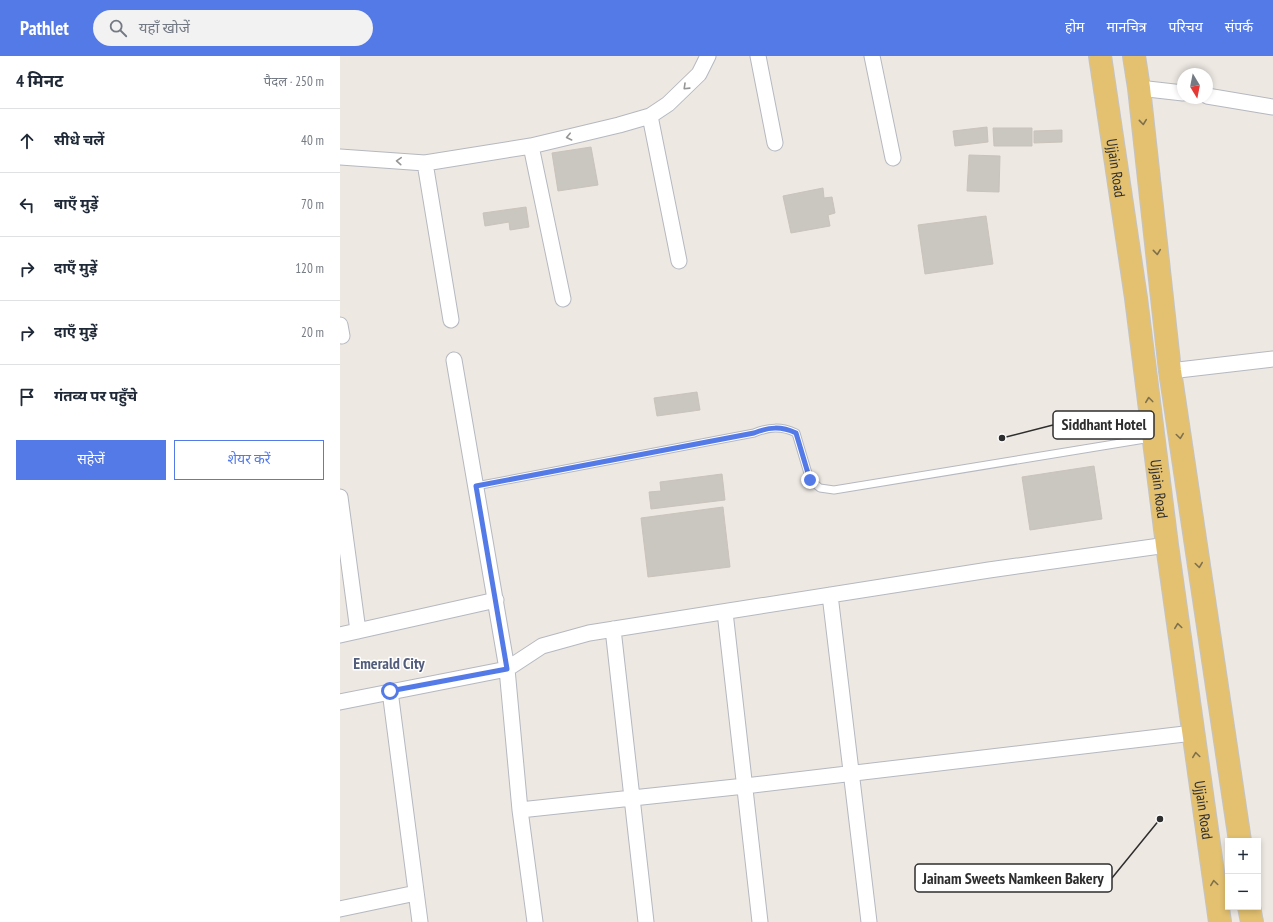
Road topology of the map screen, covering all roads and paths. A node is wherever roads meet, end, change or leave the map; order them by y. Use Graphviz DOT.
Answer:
graph roads {
  1 [pos="708,56"];
  2 [pos="758,56"];
  3 [pos="872,56"];
  4 [pos="1100,56"];
  5 [pos="1134,56"];
  6 [pos="1139,88"];
  7 [pos="1177,92"];
  8 [pos="1213,97"];
  9 [pos="1273,107"];
  10 [pos="650,116"];
  11 [pos="775,143"];
  12 [pos="531,146"];
  13 [pos="340,157"];
  14 [pos="893,158"];
  15 [pos="425,163"];
  16 [pos="679,261"];
  17 [pos="563,299"];
  18 [pos="451,320"];
  19 [pos="1273,359"];
  20 [pos="454,360"];
  21 [pos="1170,371"];
  22 [pos="1154,438"];
  23 [pos="476,486"];
  24 [pos="340,497"];
  25 [pos="1167,545"];
  26 [pos="830,595"];
  27 [pos="496,600"];
  28 [pos="725,612"];
  29 [pos="613,629"];
  30 [pos="358,631"];
  31 [pos="340,635"];
  32 [pos="507,669"];
  33 [pos="390,691"];
  34 [pos="340,702"];
  35 [pos="1193,733"];
  36 [pos="851,773"];
  37 [pos="745,786"];
  38 [pos="632,798"];
  39 [pos="520,810"];
  40 [pos="1240,838"];
  41 [pos="416,893"];
  42 [pos="340,909"];
  43 [pos="1250,910"];
  44 [pos="420,922"];
  45 [pos="535,922"];
  46 [pos="646,922"];
  47 [pos="760,922"];
  48 [pos="869,922"];
  49 [pos="1220,922"];
  50 [pos="1252,922"];
  1 -- 10 [label="street, one-way"];
  2 -- 11 [label="street"];
  3 -- 14 [label="street"];
  22 -- 4 [label="main road, Ujjain Road, one-way"];
  5 -- 6 [label="main road, Ujjain Road"];
  6 -- 7 [label="street"];
  6 -- 21 [label="main road, Ujjain Road, one-way"];
  8 -- 9 [label="street"];
  10 -- 12 [label="street, one-way"];
  10 -- 16 [label="street"];
  12 -- 15 [label="street"];
  12 -- 17 [label="street"];
  15 -- 13 [label="street, one-way"];
  15 -- 18 [label="street"];
  19 -- 21 [label="street"];
  20 -- 23 [label="street"];
  21 -- 40 [label="main road, Ujjain Road, one-way"];
  22 -- 23 [label="lane"];
  22 -- 25 [label="main road, Ujjain Road"];
  23 -- 27 [label="street"];
  24 -- 30 [label="street"];
  25 -- 26 [label="street"];
  35 -- 25 [label="main road, Ujjain Road, one-way"];
  26 -- 28 [label="street"];
  26 -- 36 [label="street"];
  27 -- 30 [label="street"];
  27 -- 32 [label="street"];
  28 -- 29 [label="street"];
  28 -- 37 [label="street"];
  29 -- 32 [label="street"];
  29 -- 38 [label="street"];
  30 -- 31 [label="street"];
  32 -- 33 [label="street"];
  32 -- 39 [label="street"];
  33 -- 34 [label="street"];
  33 -- 41 [label="street"];
  35 -- 36 [label="street"];
  49 -- 35 [label="main road, Ujjain Road, one-way"];
  36 -- 37 [label="street"];
  36 -- 48 [label="street"];
  37 -- 38 [label="street"];
  37 -- 47 [label="street"];
  38 -- 39 [label="street"];
  38 -- 46 [label="street"];
  39 -- 45 [label="street"];
  41 -- 42 [label="street"];
  41 -- 44 [label="street"];
  43 -- 50 [label="main road"];
}
